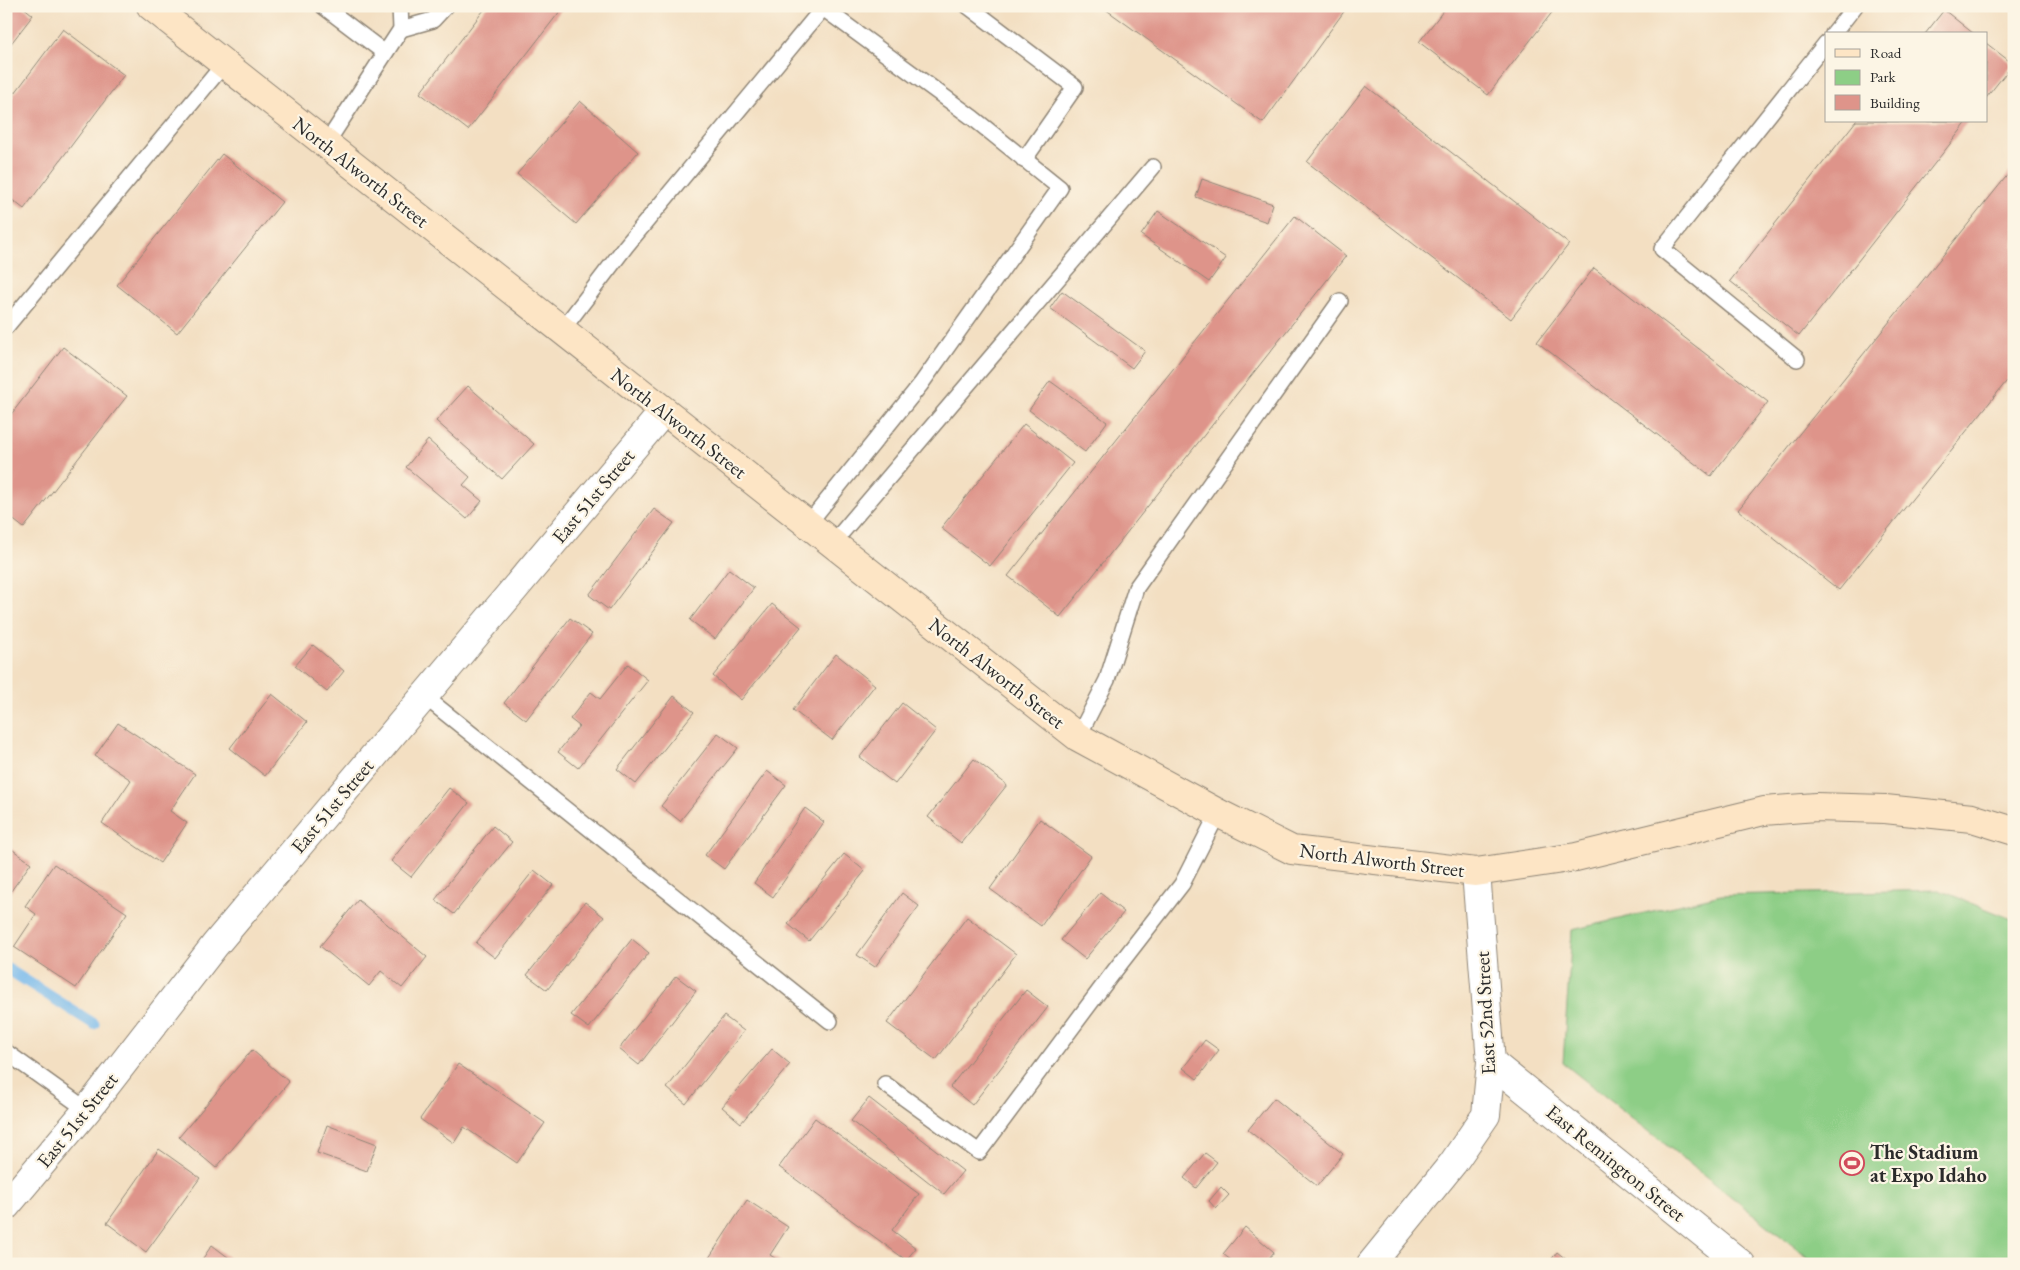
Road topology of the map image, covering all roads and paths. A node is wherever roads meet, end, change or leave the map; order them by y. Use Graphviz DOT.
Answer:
graph roads {
  1 [pos="323,6"];
  2 [pos="400,6"];
  3 [pos="446,6"];
  4 [pos="968,6"];
  5 [pos="1855,6"];
  6 [pos="166,11"];
  7 [pos="401,29"];
  8 [pos="1835,32"];
  9 [pos="1825,44"];
  10 [pos="385,53"];
  11 [pos="224,64"];
  12 [pos="326,144"];
  13 [pos="1024,160"];
  14 [pos="1153,167"];
  15 [pos="1340,301"];
  16 [pos="6,327"];
  17 [pos="562,330"];
  18 [pos="1797,359"];
  19 [pos="664,411"];
  20 [pos="808,524"];
  21 [pos="832,544"];
  22 [pos="424,696"];
  23 [pos="1078,737"];
  24 [pos="1218,813"];
  25 [pos="2014,831"];
  26 [pos="1476,872"];
  27 [pos="830,1021"];
  28 [pos="6,1052"];
  29 [pos="1491,1062"];
  30 [pos="885,1084"];
  31 [pos="87,1110"];
  32 [pos="6,1206"];
  33 [pos="1371,1264"];
  34 [pos="1741,1264"];
  1 -- 10 [label="lane"];
  2 -- 7 [label="lane"];
  3 -- 7 [label="lane"];
  4 -- 13 [label="lane"];
  5 -- 8 [label="lane"];
  6 -- 11 [label="street, North Alworth Street"];
  7 -- 10 [label="lane"];
  9 -- 18 [label="lane"];
  10 -- 12 [label="lane"];
  11 -- 12 [label="street, North Alworth Street"];
  11 -- 16 [label="lane"];
  12 -- 17 [label="street, North Alworth Street"];
  13 -- 17 [label="lane"];
  13 -- 20 [label="lane"];
  14 -- 21 [label="lane"];
  15 -- 23 [label="lane"];
  17 -- 19 [label="street, North Alworth Street"];
  19 -- 20 [label="street, North Alworth Street"];
  19 -- 22 [label="street, East 51st Street"];
  20 -- 21 [label="street, North Alworth Street"];
  21 -- 23 [label="street, North Alworth Street"];
  22 -- 27 [label="lane"];
  22 -- 31 [label="street, East 51st Street"];
  23 -- 24 [label="street, North Alworth Street"];
  24 -- 26 [label="street, North Alworth Street"];
  24 -- 30 [label="lane"];
  25 -- 26 [label="street, North Alworth Street"];
  26 -- 29 [label="street, East 52nd Street"];
  28 -- 31 [label="lane"];
  29 -- 33 [label="street, East 52nd Street"];
  29 -- 34 [label="street, East Remington Street"];
  31 -- 32 [label="street, East 51st Street"];
}
